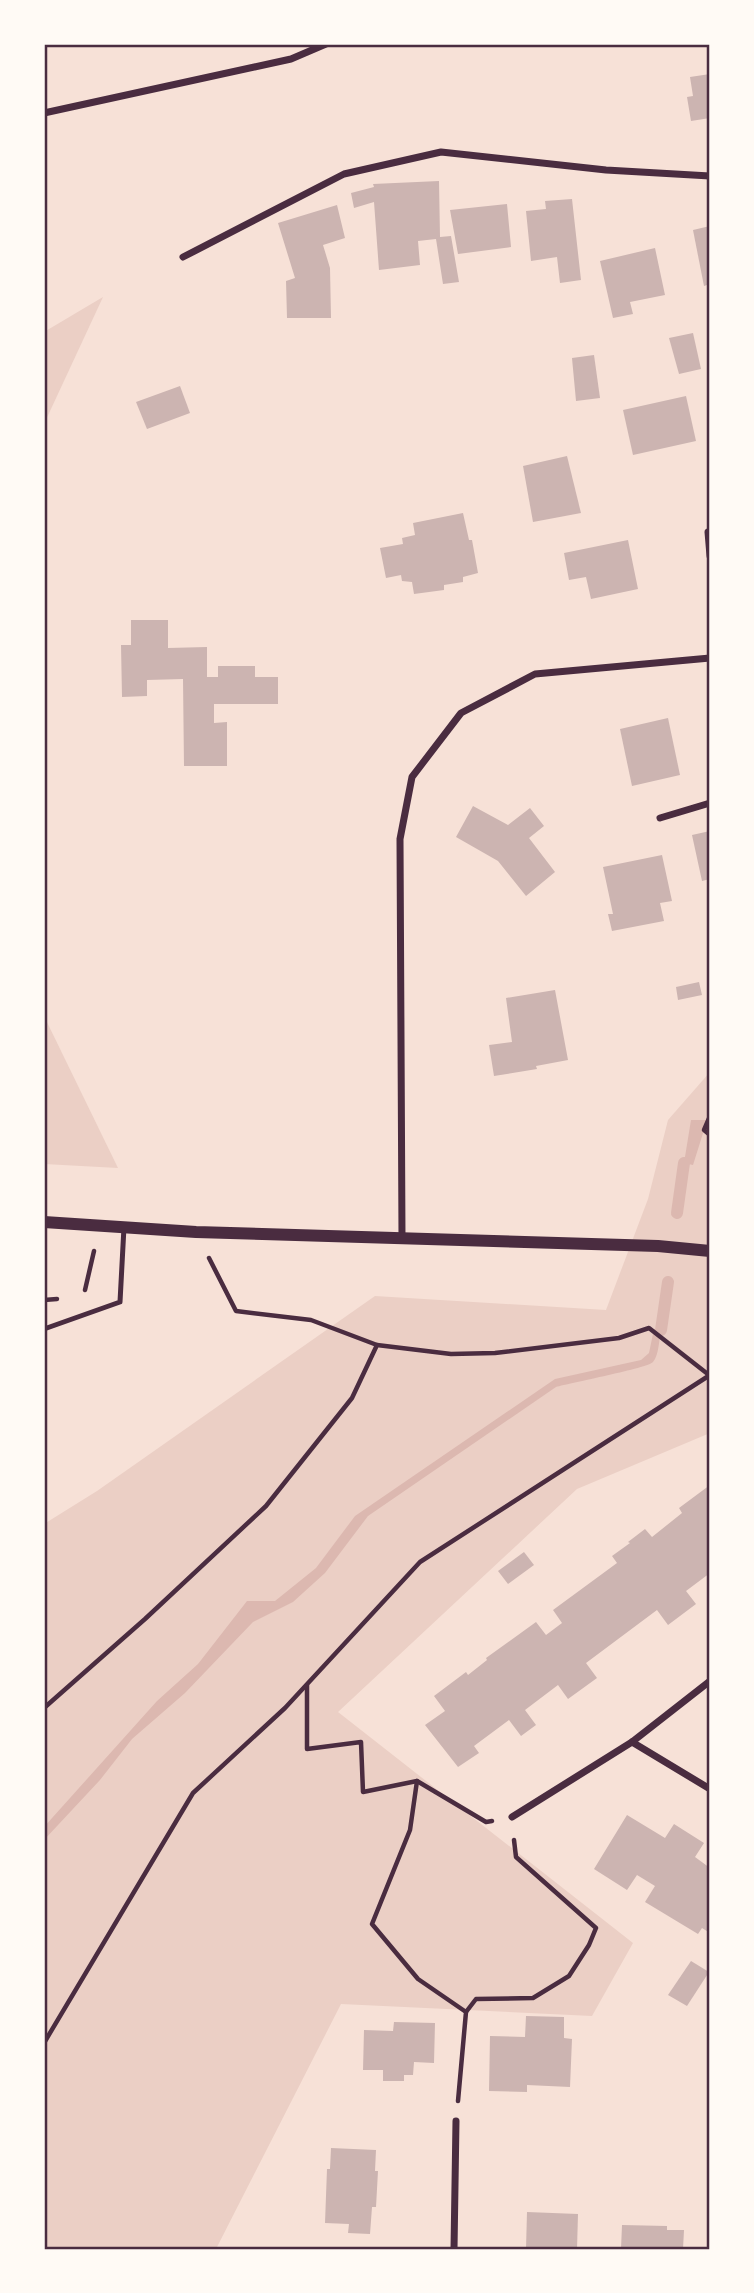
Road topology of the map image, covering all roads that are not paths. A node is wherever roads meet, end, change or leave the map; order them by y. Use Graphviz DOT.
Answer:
graph roads {
  1 [pos="326,44"];
  2 [pos="44,113"];
  3 [pos="710,176"];
  4 [pos="183,257"];
  5 [pos="710,532"];
  6 [pos="710,556"];
  7 [pos="710,658"];
  8 [pos="710,803"];
  9 [pos="660,818"];
  10 [pos="44,1222"];
  11 [pos="124,1227"];
  12 [pos="402,1237"];
  13 [pos="710,1251"];
  14 [pos="44,1329"];
  15 [pos="710,1681"];
  16 [pos="632,1742"];
  17 [pos="710,1789"];
  18 [pos="512,1817"];
  19 [pos="456,2121"];
  20 [pos="454,2249"];
  1 -- 2 [label="street"];
  3 -- 4 [label="street"];
  5 -- 6 [label="street"];
  7 -- 12 [label="street"];
  8 -- 9 [label="street"];
  10 -- 11 [label="street"];
  11 -- 12 [label="street"];
  11 -- 14 [label="lane"];
  12 -- 13 [label="street"];
  15 -- 16 [label="street"];
  16 -- 17 [label="street"];
  16 -- 18 [label="street"];
  19 -- 20 [label="street"];
}
